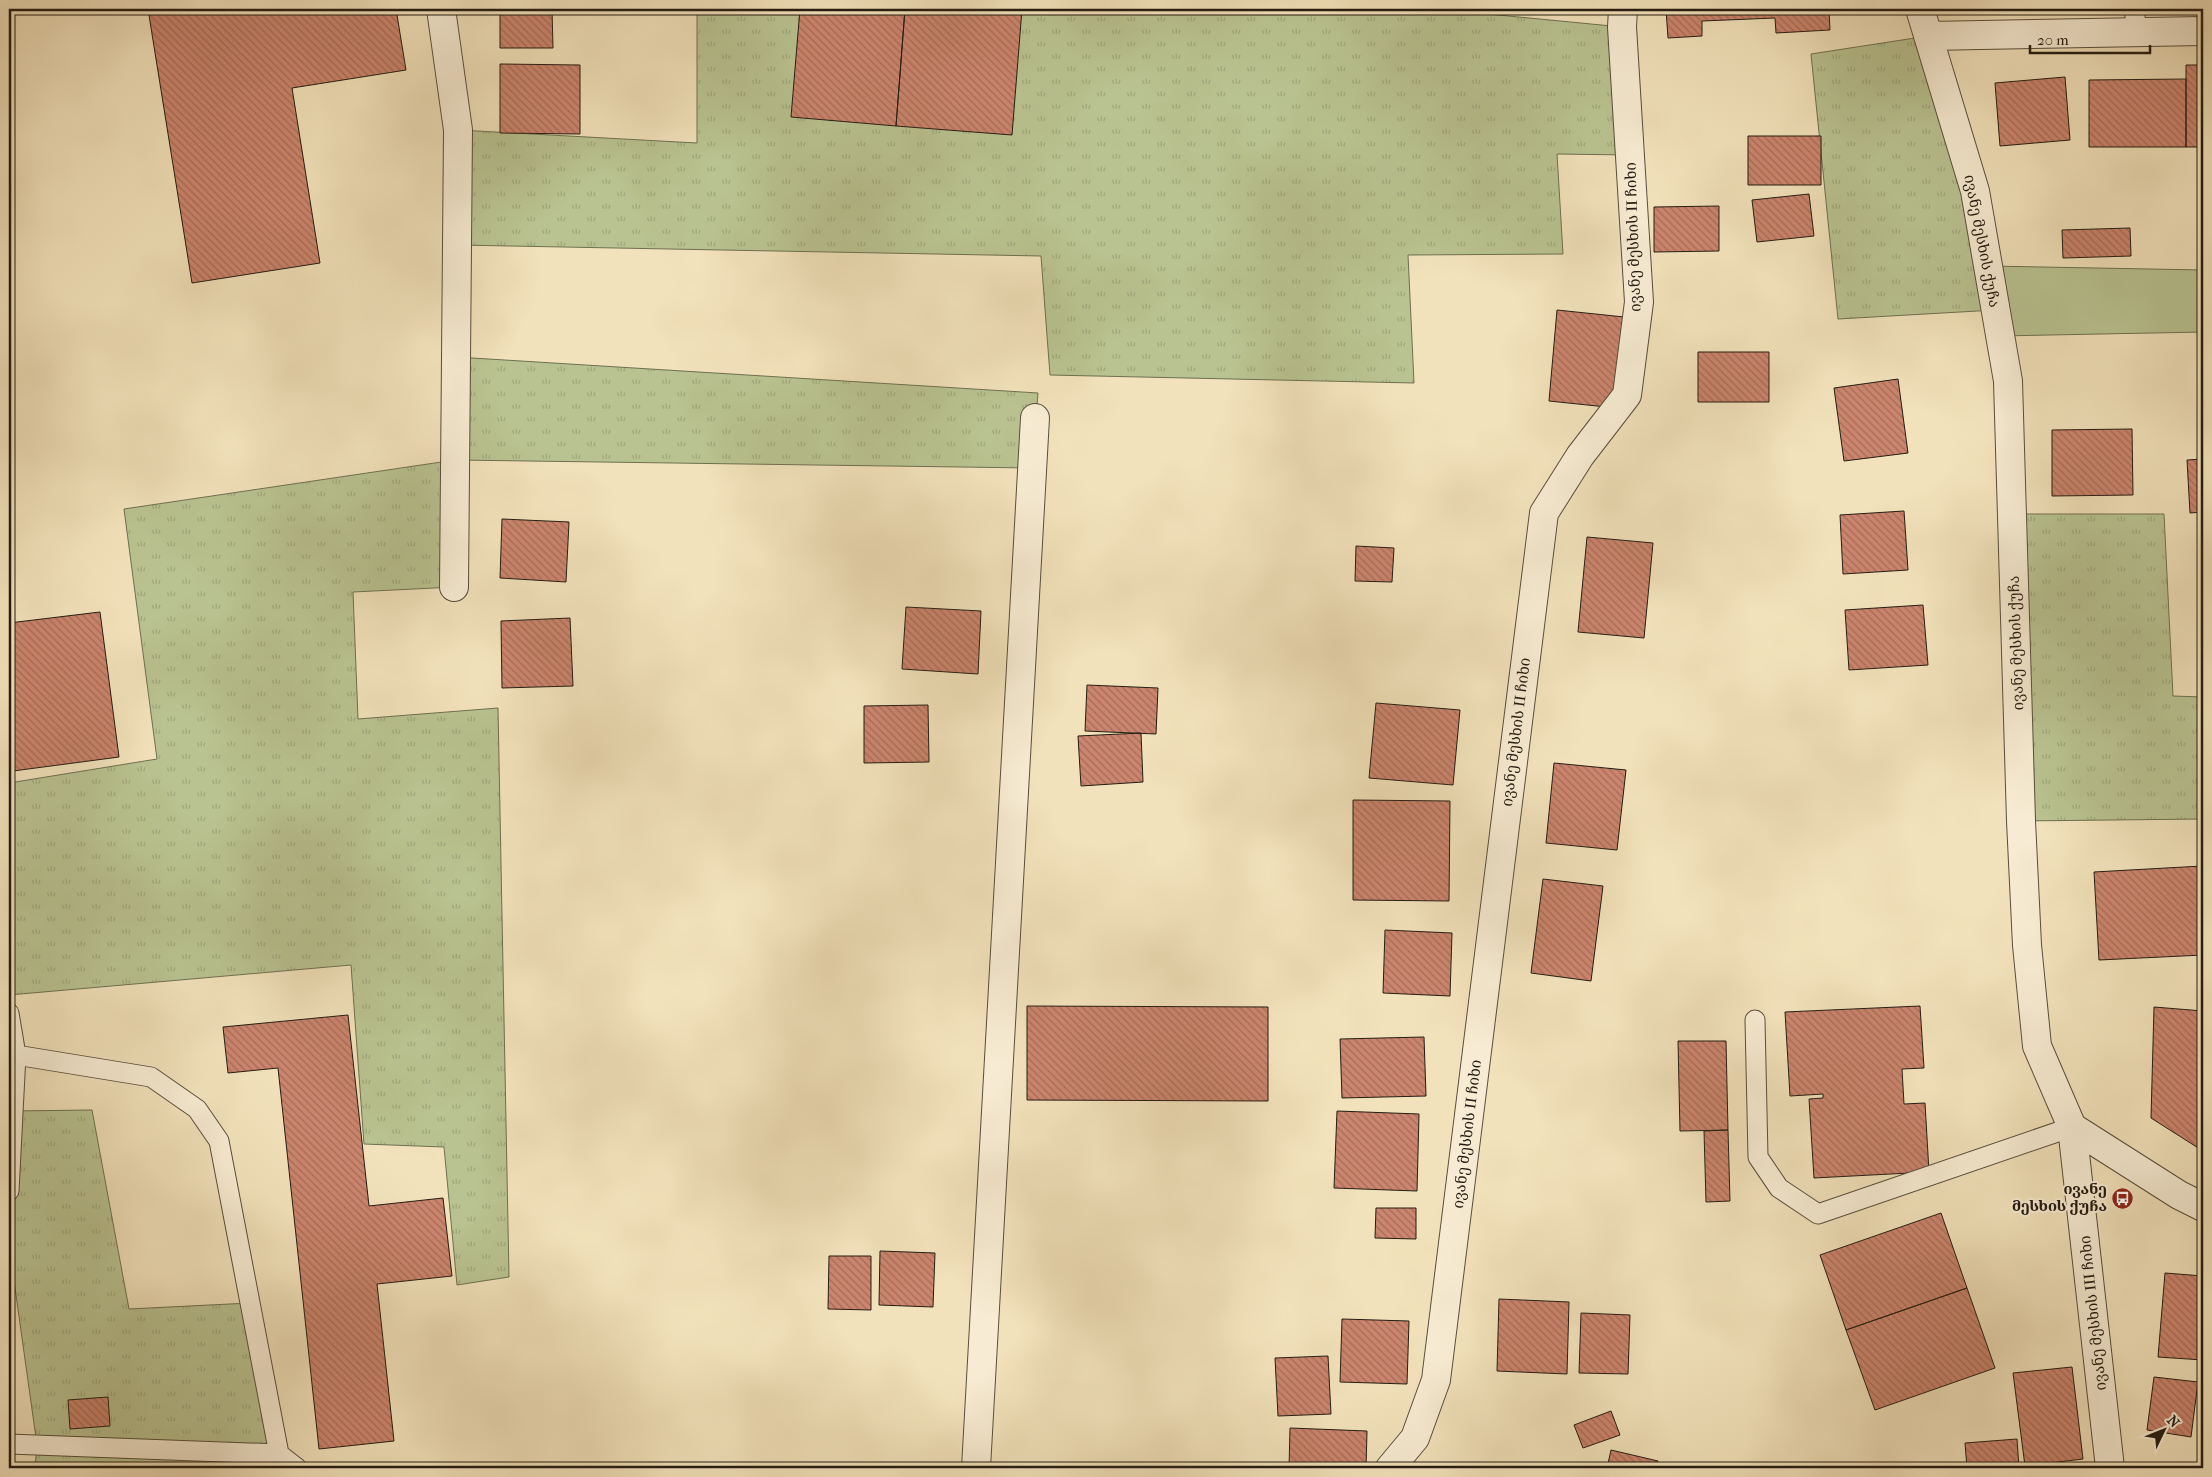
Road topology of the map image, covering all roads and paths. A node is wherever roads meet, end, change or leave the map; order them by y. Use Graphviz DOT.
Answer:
graph roads {
  1 [pos="441,9"];
  2 [pos="1623,9"];
  3 [pos="1920,9"];
  4 [pos="2136,21"];
  5 [pos="2203,31"];
  6 [pos="1928,36"];
  7 [pos="1035,418"];
  8 [pos="454,587"];
  9 [pos="9,1013"];
  10 [pos="1755,1020"];
  11 [pos="16,1055"];
  12 [pos="2072,1127"];
  13 [pos="9,1191"];
  14 [pos="2203,1207"];
  15 [pos="9,1444"];
  16 [pos="279,1454"];
  17 [pos="297,1468"];
  18 [pos="976,1468"];
  19 [pos="1390,1468"];
  20 [pos="2110,1468"];
  1 -- 8 [label="street"];
  2 -- 19 [label="street, ივანე მესხის II ჩიხი"];
  3 -- 6 [label="street, ივანე მესხის ქუჩა"];
  4 -- 5 [label="street"];
  4 -- 6 [label="street"];
  6 -- 12 [label="street, ივანე მესხის ქუჩა"];
  7 -- 18 [label="street"];
  9 -- 11 [label="lane"];
  10 -- 12 [label="lane"];
  11 -- 13 [label="lane"];
  11 -- 16 [label="lane"];
  12 -- 14 [label="street"];
  12 -- 20 [label="street, ივანე მესხის III ჩიხი"];
  15 -- 16 [label="lane"];
  16 -- 17 [label="lane"];
}
